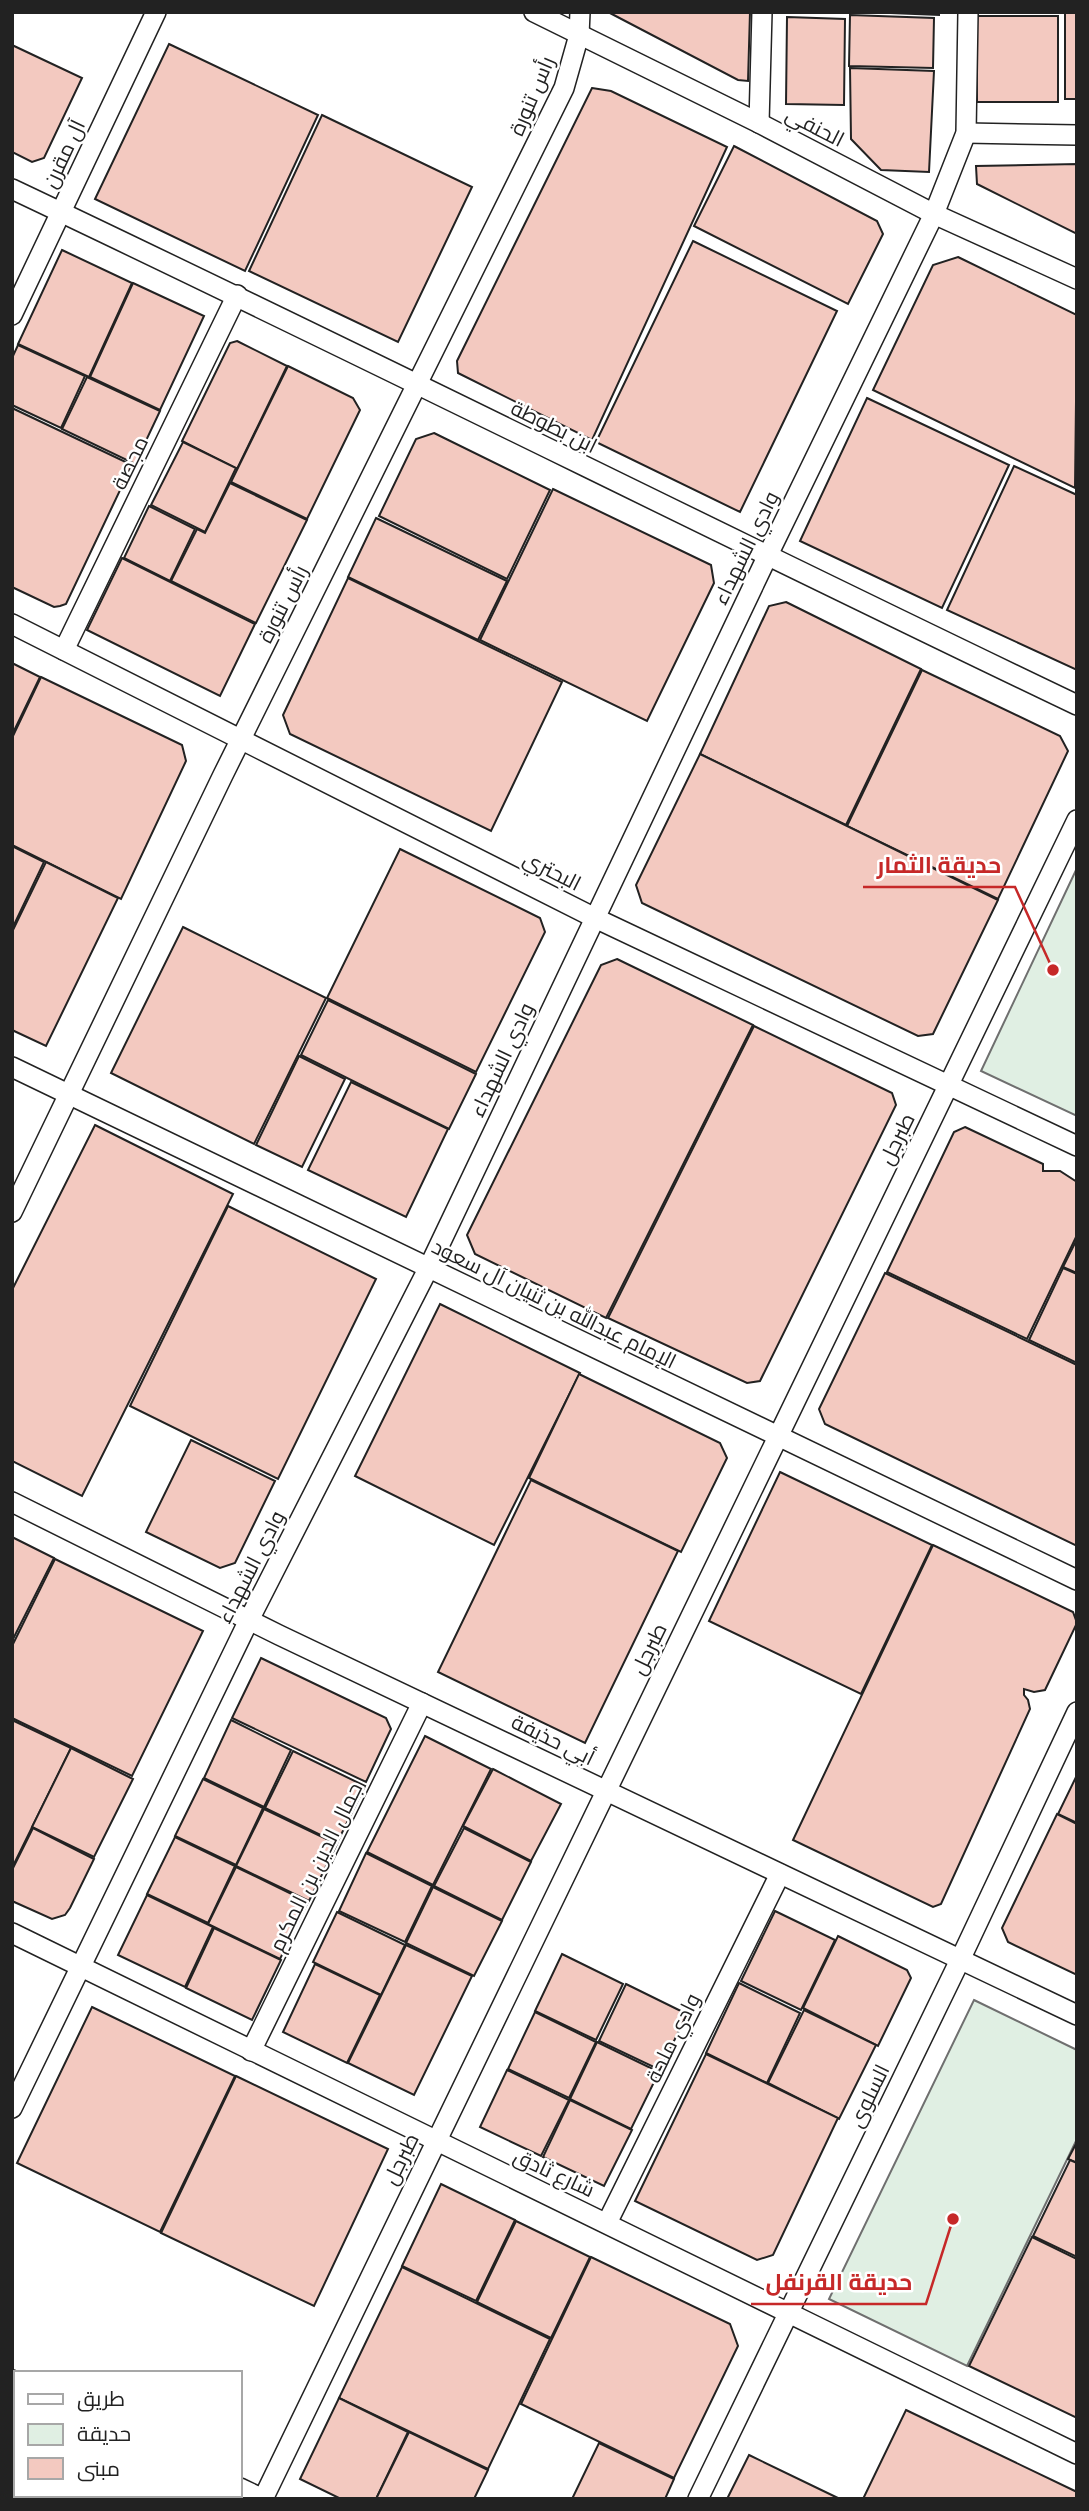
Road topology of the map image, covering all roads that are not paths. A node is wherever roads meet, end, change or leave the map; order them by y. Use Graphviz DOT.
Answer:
graph roads {
  1 [pos="156,12"];
  2 [pos="534,12"];
  3 [pos="580,12"];
  4 [pos="762,12"];
  5 [pos="968,12"];
  6 [pos="579,35"];
  7 [pos="759,123"];
  8 [pos="965,133"];
  9 [pos="1077,135"];
  10 [pos="12,189"];
  11 [pos="62,213"];
  12 [pos="934,214"];
  13 [pos="1077,279"];
  14 [pos="237,295"];
  15 [pos="12,315"];
  16 [pos="417,386"];
  17 [pos="767,557"];
  18 [pos="12,624"];
  19 [pos="64,650"];
  20 [pos="1077,705"];
  21 [pos="240,740"];
  22 [pos="1077,820"];
  23 [pos="596,918"];
  24 [pos="12,1067"];
  25 [pos="948,1086"];
  26 [pos="69,1095"];
  27 [pos="1077,1146"];
  28 [pos="12,1212"];
  29 [pos="428,1269"];
  30 [pos="776,1436"];
  31 [pos="12,1502"];
  32 [pos="1077,1580"];
  33 [pos="249,1620"];
  34 [pos="422,1703"];
  35 [pos="1077,1712"];
  36 [pos="606,1791"];
  37 [pos="779,1874"];
  38 [pos="12,1933"];
  39 [pos="960,1960"];
  40 [pos="80,1966"];
  41 [pos="1077,2015"];
  42 [pos="251,2051"];
  43 [pos="12,2108"];
  44 [pos="435,2142"];
  45 [pos="607,2223"];
  46 [pos="788,2313"];
  47 [pos="1077,2454"];
  48 [pos="242,2489"];
  49 [pos="263,2499"];
  50 [pos="698,2499"];
  1 -- 11 [label="street, آل مقرن"];
  2 -- 6 [label="street, الحنفي"];
  3 -- 6 [label="street, رأس تنورة"];
  4 -- 7 [label="street"];
  5 -- 8 [label="street, وادي الشهداء"];
  6 -- 7 [label="street, الحنفي"];
  6 -- 16 [label="street, رأس تنورة"];
  7 -- 12 [label="street, الحنفي"];
  8 -- 9 [label="street"];
  8 -- 12 [label="street, وادي الشهداء"];
  10 -- 11 [label="street, ابن بطوطة"];
  11 -- 14 [label="street, ابن بطوطة"];
  11 -- 15 [label="street, آل مقرن"];
  12 -- 13 [label="street, الحنفي"];
  12 -- 17 [label="street, وادي الشهداء"];
  14 -- 16 [label="street, ابن بطوطة"];
  14 -- 19 [label="street, مجصة"];
  16 -- 17 [label="street, ابن بطوطة"];
  16 -- 21 [label="street, رأس تنورة"];
  17 -- 20 [label="street, ابن بطوطة"];
  17 -- 23 [label="street, وادي الشهداء"];
  18 -- 19 [label="street, البحتري"];
  19 -- 21 [label="street, البحتري"];
  21 -- 23 [label="street, البحتري"];
  21 -- 26 [label="street, رأس تنورة"];
  22 -- 25 [label="street, طبرجل"];
  23 -- 25 [label="street, البحتري"];
  23 -- 29 [label="street, وادي الشهداء"];
  24 -- 26 [label="street, الإمام عبدالله بن ثنيان آل سعود"];
  25 -- 27 [label="street, البحتري"];
  25 -- 30 [label="street, طبرجل"];
  26 -- 28 [label="street, رأس تنورة"];
  26 -- 29 [label="street, الإمام عبدالله بن ثنيان آل سعود"];
  29 -- 30 [label="street, الإمام عبدالله بن ثنيان آل سعود"];
  29 -- 33 [label="street, وادي الشهداء"];
  30 -- 32 [label="street, الإمام عبدالله بن ثنيان آل سعود"];
  30 -- 36 [label="street, طبرجل"];
  31 -- 33 [label="street, أبي حذيفة"];
  33 -- 34 [label="street, أبي حذيفة"];
  33 -- 40 [label="street, وادي الشهداء"];
  34 -- 36 [label="street, أبي حذيفة"];
  34 -- 42 [label="street, جمال الدين بن المكرم"];
  35 -- 39 [label="street, السلوى"];
  36 -- 37 [label="street, أبي حذيفة"];
  36 -- 44 [label="street, طبرجل"];
  37 -- 39 [label="street, أبي حذيفة"];
  37 -- 45 [label="street, وادي ملحة"];
  38 -- 40 [label="street, شارع ثادق"];
  39 -- 41 [label="street, أبي حذيفة"];
  39 -- 46 [label="street, السلوى"];
  40 -- 42 [label="street, شارع ثادق"];
  40 -- 43 [label="street, وادي الشهداء"];
  42 -- 44 [label="street, شارع ثادق"];
  44 -- 45 [label="street, شارع ثادق"];
  44 -- 49 [label="street, طبرجل"];
  45 -- 46 [label="street, شارع ثادق"];
  46 -- 47 [label="street, شارع ثادق"];
  46 -- 50 [label="street, السلوى"];
  48 -- 49 [label="street"];
}
